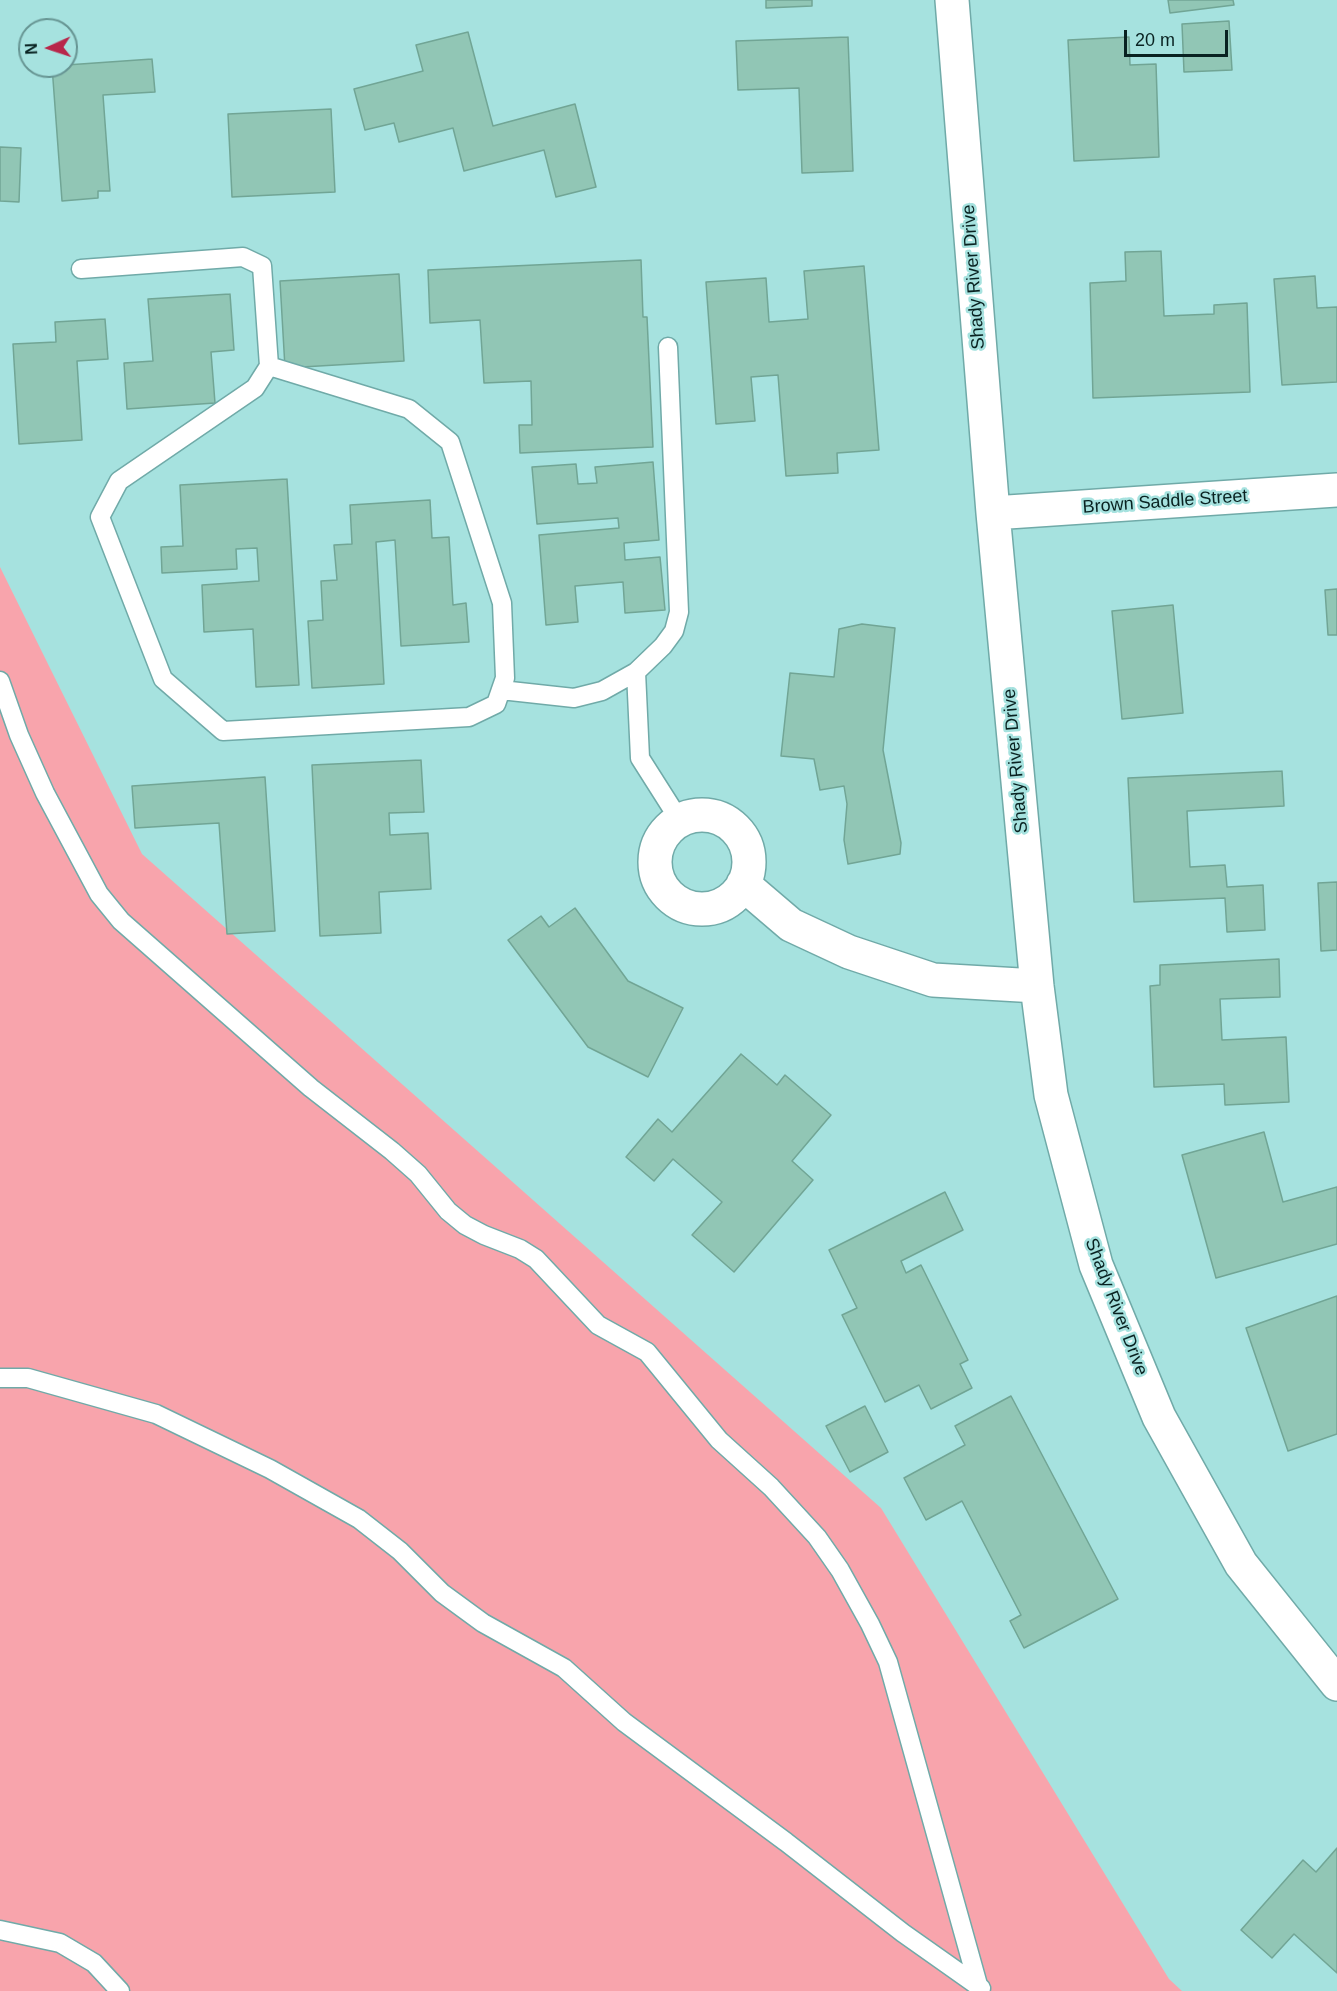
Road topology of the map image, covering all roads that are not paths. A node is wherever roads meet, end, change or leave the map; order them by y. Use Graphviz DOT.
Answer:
graph roads {
  1 [pos="952,0"];
  2 [pos="81,269"];
  3 [pos="668,347"];
  4 [pos="269,366"];
  5 [pos="1337,490"];
  6 [pos="993,513"];
  7 [pos="636,672"];
  8 [pos="0,681"];
  9 [pos="501,690"];
  10 [pos="680,821"];
  11 [pos="743,884"];
  12 [pos="1037,986"];
  13 [pos="0,1378"];
  14 [pos="1337,1684"];
  15 [pos="0,1930"];
  16 [pos="981,1988"];
  17 [pos="120,1991"];
  1 -- 6 [label="street, Shady River Drive"];
  2 -- 4 [label="lane"];
  3 -- 7 [label="lane"];
  4 -- 9 [label="lane"];
  4 -- 9 [label="lane"];
  5 -- 6 [label="street, Brown Saddle Street"];
  6 -- 12 [label="street, Shady River Drive"];
  7 -- 9 [label="lane"];
  7 -- 10 [label="lane"];
  8 -- 16 [label="lane"];
  10 -- 11 [label="street"];
  10 -- 11 [label="street"];
  11 -- 12 [label="street"];
  12 -- 14 [label="street, Shady River Drive"];
  13 -- 16 [label="lane"];
  15 -- 17 [label="lane"];
}
